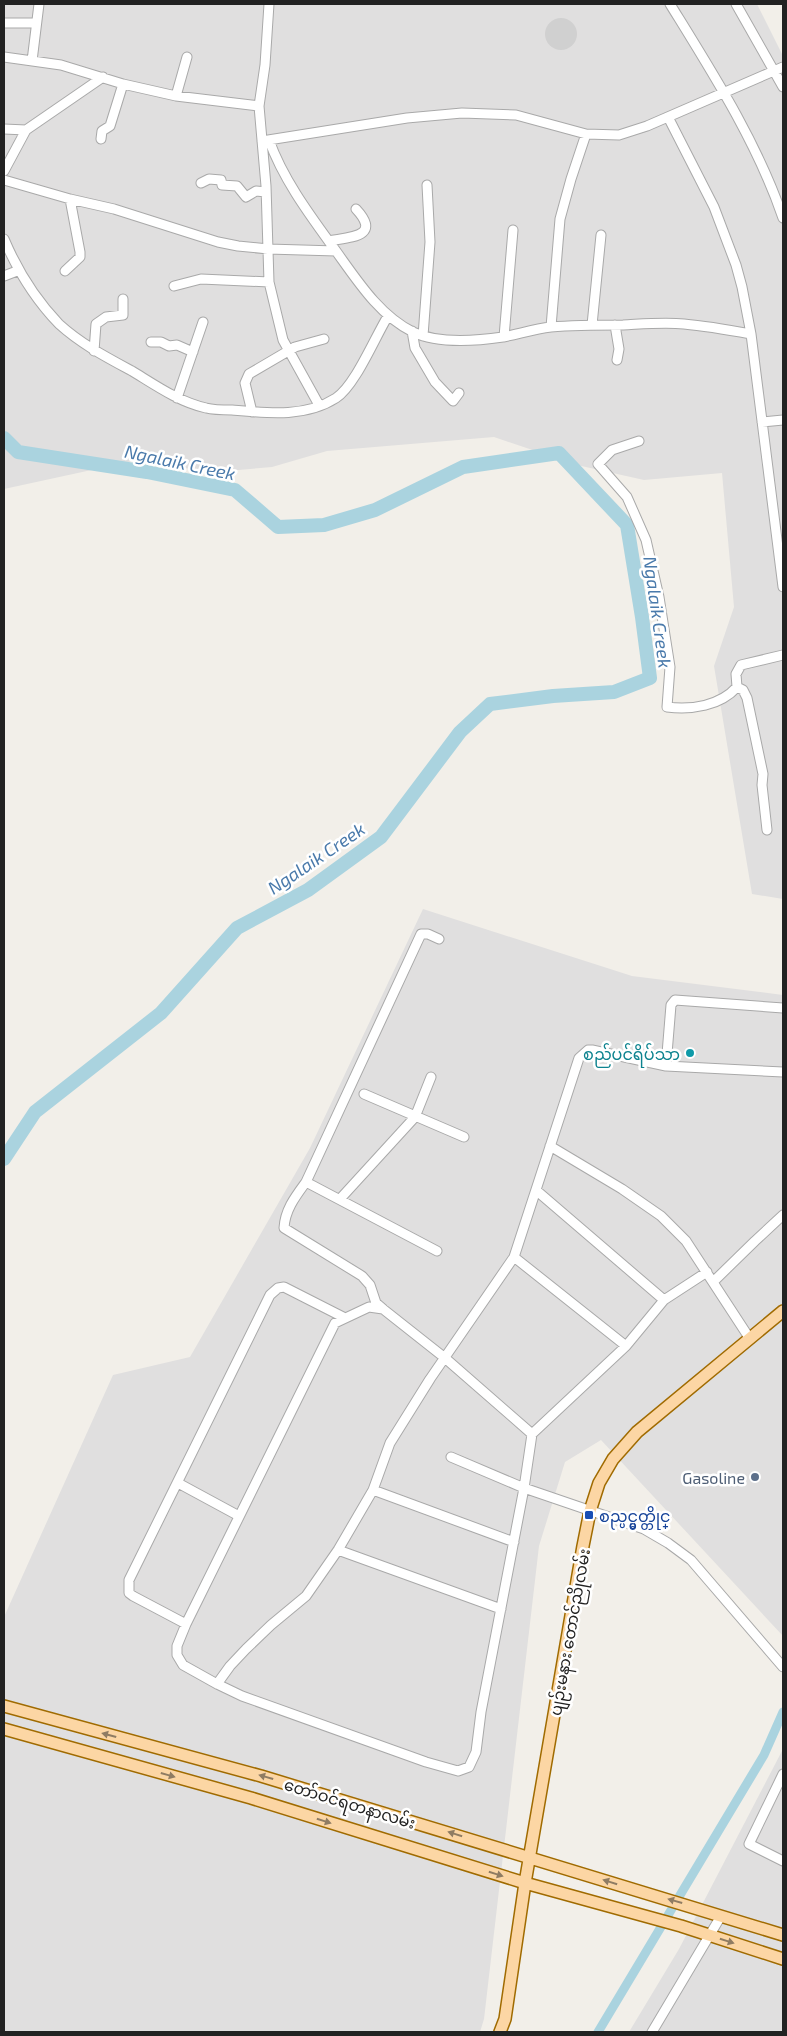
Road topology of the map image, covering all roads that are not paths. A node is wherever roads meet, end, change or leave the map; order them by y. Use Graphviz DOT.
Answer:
graph roads {
  1 [pos="39,4"];
  2 [pos="270,4"];
  3 [pos="670,4"];
  4 [pos="736,4"];
  5 [pos="36,23"];
  6 [pos="4,24"];
  7 [pos="4,57"];
  8 [pos="187,57"];
  9 [pos="32,61"];
  10 [pos="783,67"];
  11 [pos="774,72"];
  12 [pos="103,77"];
  13 [pos="124,84"];
  14 [pos="783,87"];
  15 [pos="723,94"];
  16 [pos="176,96"];
  17 [pos="259,106"];
  18 [pos="668,117"];
  19 [pos="4,129"];
  20 [pos="26,130"];
  21 [pos="586,134"];
  22 [pos="101,139"];
  23 [pos="266,141"];
  24 [pos="4,171"];
  25 [pos="4,180"];
  26 [pos="201,183"];
  27 [pos="427,185"];
  28 [pos="266,192"];
  29 [pos="70,199"];
  30 [pos="356,209"];
  31 [pos="783,218"];
  32 [pos="513,230"];
  33 [pos="601,235"];
  34 [pos="4,239"];
  35 [pos="329,241"];
  36 [pos="268,248"];
  37 [pos="336,251"];
  38 [pos="18,271"];
  39 [pos="65,271"];
  40 [pos="4,276"];
  41 [pos="268,282"];
  42 [pos="174,286"];
  43 [pos="123,299"];
  44 [pos="388,316"];
  45 [pos="203,322"];
  46 [pos="592,325"];
  47 [pos="615,325"];
  48 [pos="551,327"];
  49 [pos="412,331"];
  50 [pos="751,334"];
  51 [pos="423,336"];
  52 [pos="504,336"];
  53 [pos="324,339"];
  54 [pos="151,342"];
  55 [pos="94,351"];
  56 [pos="193,352"];
  57 [pos="288,352"];
  58 [pos="617,360"];
  59 [pos="459,393"];
  60 [pos="177,398"];
  61 [pos="319,405"];
  62 [pos="252,412"];
  63 [pos="783,420"];
  64 [pos="762,422"];
  65 [pos="640,441"];
  66 [pos="783,587"];
  67 [pos="783,655"];
  68 [pos="738,686"];
  69 [pos="767,830"];
  70 [pos="439,939"];
  71 [pos="783,1008"];
  72 [pos="666,1066"];
  73 [pos="783,1072"];
  74 [pos="431,1077"];
  75 [pos="364,1094"];
  76 [pos="416,1116"];
  77 [pos="464,1137"];
  78 [pos="550,1146"];
  79 [pos="306,1182"];
  80 [pos="537,1191"];
  81 [pos="340,1200"];
  82 [pos="783,1215"];
  83 [pos="437,1251"];
  84 [pos="514,1257"];
  85 [pos="707,1272"];
  86 [pos="713,1282"];
  87 [pos="664,1300"];
  88 [pos="383,1309"];
  89 [pos="783,1312"];
  90 [pos="345,1318"];
  91 [pos="750,1339"];
  92 [pos="626,1346"];
  93 [pos="445,1358"];
  94 [pos="532,1434"];
  95 [pos="452,1457"];
  96 [pos="178,1483"];
  97 [pos="524,1488"];
  98 [pos="373,1490"];
  99 [pos="590,1512"];
  100 [pos="239,1516"];
  101 [pos="514,1542"];
  102 [pos="338,1550"];
  103 [pos="501,1609"];
  104 [pos="186,1624"];
  105 [pos="783,1667"];
  106 [pos="217,1684"];
  107 [pos="4,1706"];
  108 [pos="4,1729"];
  109 [pos="783,1774"];
  110 [pos="530,1857"];
  111 [pos="783,1861"];
  112 [pos="525,1883"];
  113 [pos="721,1916"];
  114 [pos="709,1935"];
  115 [pos="783,1935"];
  116 [pos="783,1959"];
  117 [pos="500,2032"];
  118 [pos="652,2032"];
  1 -- 5 [label="street"];
  2 -- 17 [label="street"];
  3 -- 15 [label="street"];
  4 -- 11 [label="street"];
  5 -- 6 [label="street"];
  5 -- 9 [label="street"];
  7 -- 9 [label="street"];
  8 -- 16 [label="street"];
  9 -- 12 [label="street"];
  10 -- 11 [label="street"];
  11 -- 14 [label="street"];
  11 -- 15 [label="street"];
  12 -- 13 [label="street"];
  12 -- 20 [label="street"];
  13 -- 16 [label="street"];
  13 -- 22 [label="street"];
  15 -- 18 [label="street"];
  15 -- 31 [label="street"];
  16 -- 17 [label="street"];
  17 -- 23 [label="street"];
  18 -- 21 [label="street"];
  18 -- 50 [label="street"];
  19 -- 20 [label="street"];
  20 -- 24 [label="street"];
  21 -- 23 [label="street"];
  21 -- 48 [label="street"];
  23 -- 28 [label="street"];
  23 -- 35 [label="street"];
  25 -- 29 [label="street"];
  26 -- 28 [label="street"];
  27 -- 51 [label="street"];
  28 -- 36 [label="street"];
  29 -- 36 [label="street"];
  29 -- 39 [label="street"];
  30 -- 35 [label="street"];
  32 -- 52 [label="street"];
  33 -- 46 [label="street"];
  34 -- 38 [label="street"];
  35 -- 37 [label="street"];
  36 -- 37 [label="street"];
  36 -- 41 [label="street"];
  37 -- 44 [label="street"];
  38 -- 40 [label="street"];
  38 -- 55 [label="street"];
  41 -- 42 [label="street"];
  41 -- 57 [label="street"];
  43 -- 55 [label="street"];
  44 -- 49 [label="street"];
  44 -- 61 [label="street"];
  45 -- 56 [label="street"];
  46 -- 47 [label="street"];
  46 -- 48 [label="street"];
  47 -- 50 [label="street"];
  47 -- 58 [label="street"];
  48 -- 52 [label="street"];
  49 -- 51 [label="street"];
  49 -- 59 [label="street"];
  50 -- 64 [label="street"];
  51 -- 52 [label="street"];
  53 -- 57 [label="street"];
  54 -- 56 [label="street"];
  55 -- 60 [label="street"];
  56 -- 60 [label="street"];
  57 -- 61 [label="street"];
  57 -- 62 [label="street"];
  60 -- 62 [label="street"];
  61 -- 62 [label="street"];
  63 -- 64 [label="street"];
  64 -- 66 [label="street"];
  65 -- 68 [label="street"];
  67 -- 68 [label="street"];
  68 -- 69 [label="street"];
  70 -- 79 [label="street"];
  71 -- 72 [label="street"];
  72 -- 73 [label="street"];
  72 -- 78 [label="street"];
  74 -- 76 [label="street"];
  75 -- 76 [label="street"];
  76 -- 77 [label="street"];
  76 -- 81 [label="street"];
  78 -- 80 [label="street"];
  78 -- 85 [label="street"];
  79 -- 81 [label="street"];
  79 -- 88 [label="street"];
  80 -- 84 [label="street"];
  80 -- 87 [label="street"];
  81 -- 83 [label="street"];
  82 -- 86 [label="street"];
  84 -- 92 [label="street"];
  84 -- 93 [label="street"];
  85 -- 86 [label="street"];
  85 -- 87 [label="street"];
  86 -- 91 [label="street"];
  87 -- 92 [label="street"];
  88 -- 90 [label="street"];
  88 -- 93 [label="street"];
  89 -- 91 [label="main road, ပျဉ်းမနား တောင်ညိုလမ်း"];
  90 -- 96 [label="street"];
  90 -- 100 [label="street"];
  91 -- 99 [label="main road, ပျဉ်းမနား တောင်ညိုလမ်း"];
  92 -- 94 [label="street"];
  93 -- 94 [label="street"];
  93 -- 98 [label="street"];
  94 -- 97 [label="street"];
  95 -- 97 [label="street"];
  96 -- 100 [label="street"];
  96 -- 104 [label="street"];
  97 -- 99 [label="street"];
  97 -- 101 [label="street"];
  98 -- 101 [label="street"];
  98 -- 102 [label="street"];
  99 -- 105 [label="street"];
  99 -- 110 [label="main road, ပျဉ်းမနား တောင်ညိုလမ်း"];
  100 -- 104 [label="street"];
  101 -- 103 [label="street"];
  102 -- 103 [label="street"];
  102 -- 106 [label="street"];
  103 -- 106 [label="street"];
  104 -- 106 [label="street"];
  110 -- 107 [label="main road, တော်ဝင်ရတနာလမ်း, one-way"];
  108 -- 112 [label="main road, တော်ဝင်ရတနာလမ်း, one-way"];
  109 -- 111 [label="street"];
  110 -- 112 [label="main road, ပျဉ်းမနား တောင်ညိုလမ်း"];
  113 -- 110 [label="main road, တော်ဝင်ရတနာလမ်း, one-way"];
  112 -- 114 [label="main road, တော်ဝင်ရတနာလမ်း"];
  112 -- 117 [label="main road, ပျဉ်းမနား တောင်ညိုလမ်း"];
  113 -- 114 [label="street"];
  113 -- 115 [label="main road, တော်ဝင်ရတနာလမ်း"];
  114 -- 116 [label="main road, တော်ဝင်ရတနာလမ်း, one-way"];
  114 -- 118 [label="street"];
}
